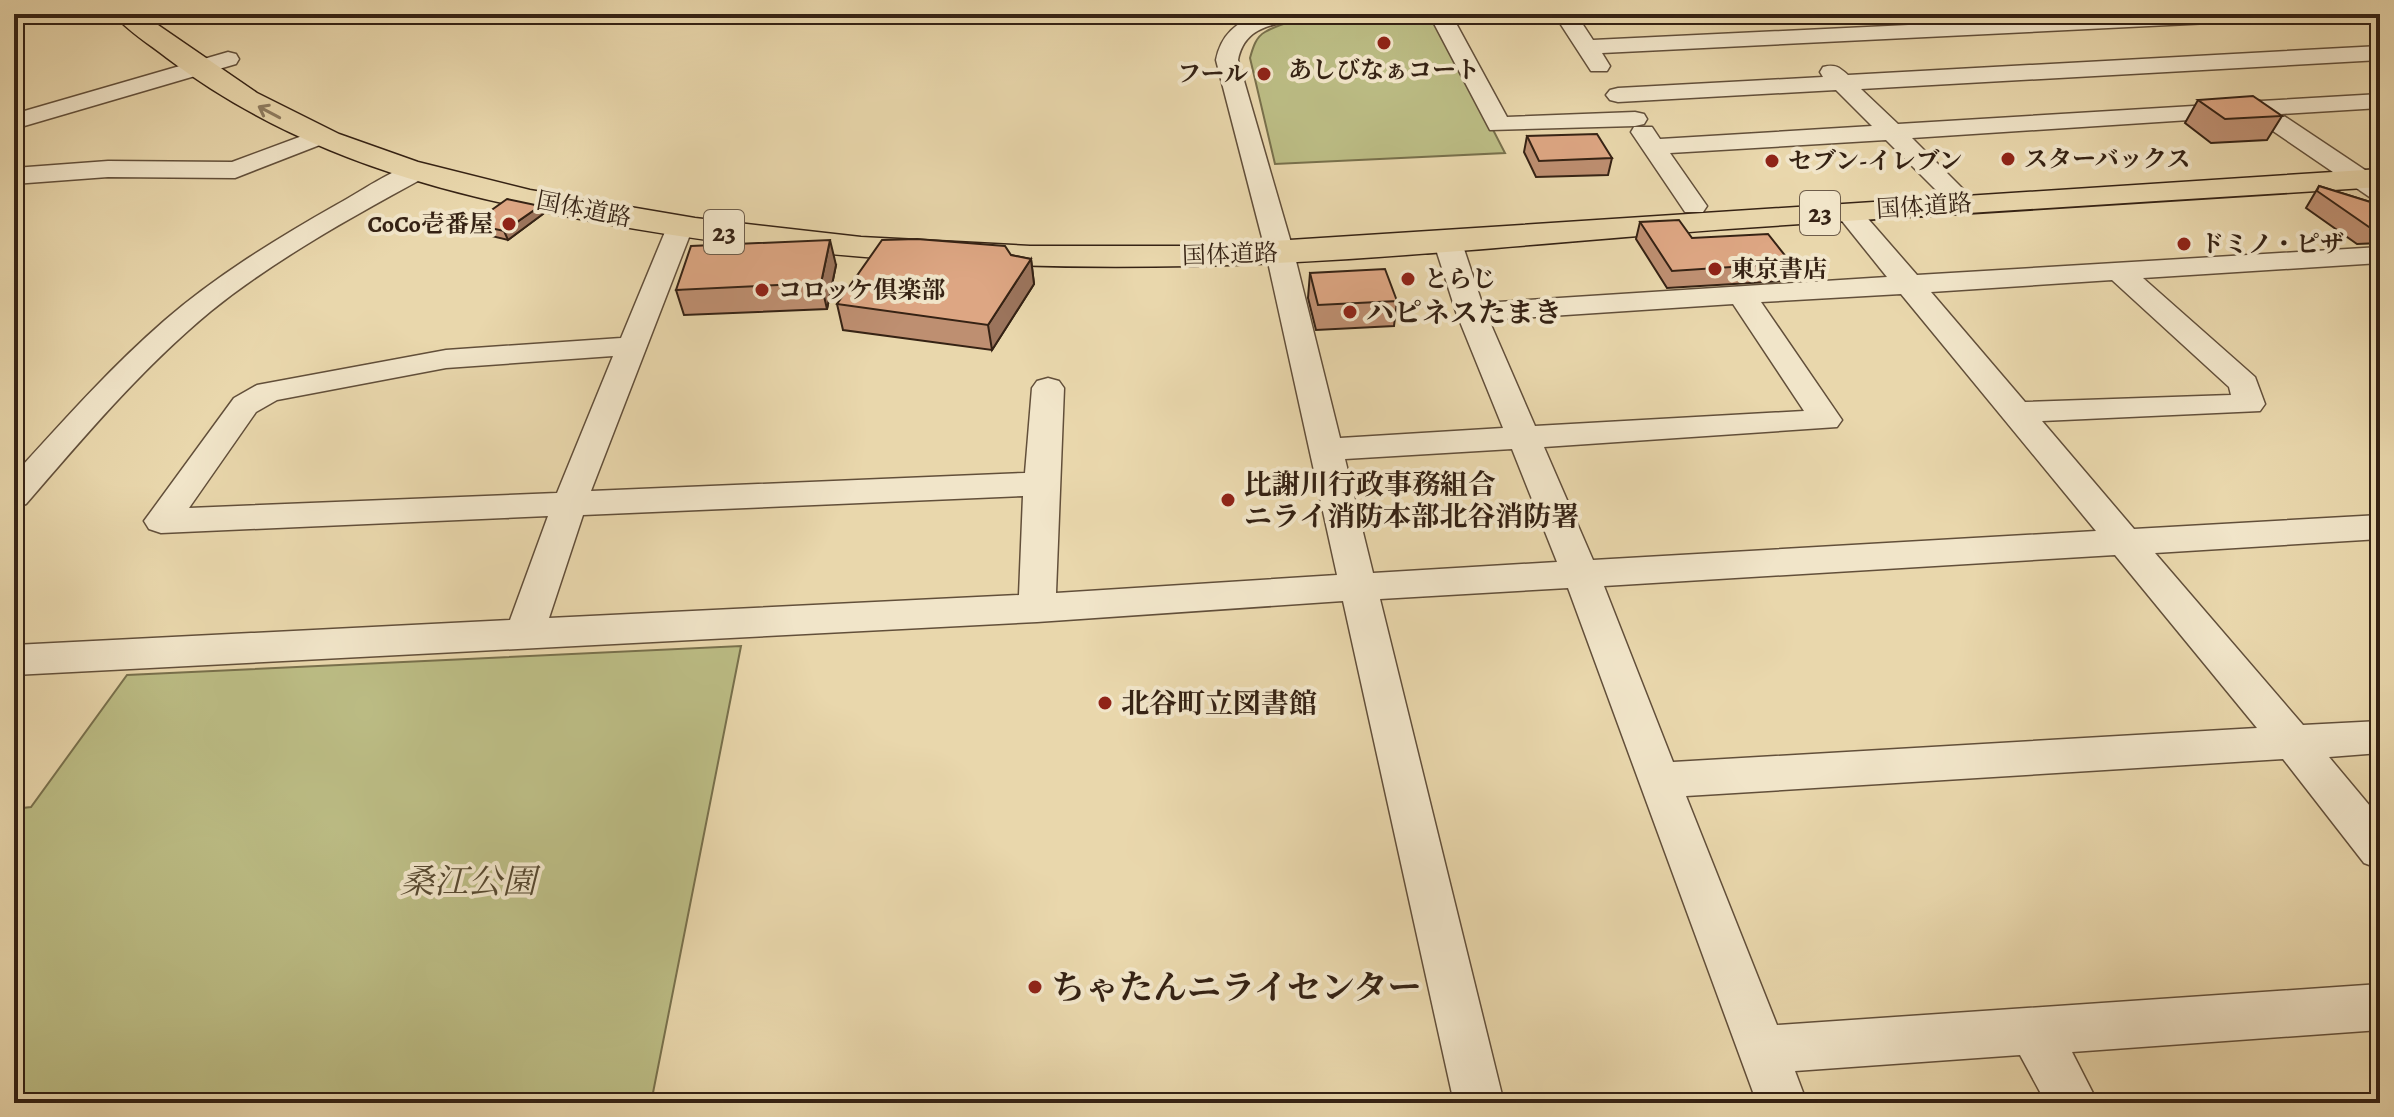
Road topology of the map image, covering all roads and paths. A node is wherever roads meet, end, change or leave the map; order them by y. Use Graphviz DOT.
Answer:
graph roads {
  1 [pos="126,14"];
  2 [pos="164,14"];
  3 [pos="1290,14"];
  4 [pos="1440,14"];
  5 [pos="1565,14"];
  6 [pos="2271,14"];
  7 [pos="2123,17"];
  8 [pos="1796,37"];
  9 [pos="1587,47"];
  10 [pos="2380,53"];
  11 [pos="2189,63"];
  12 [pos="212,64"];
  13 [pos="1843,83"];
  14 [pos="1618,95"];
  15 [pos="2380,101"];
  16 [pos="2256,109"];
  17 [pos="1635,119"];
  18 [pos="14,122"];
  19 [pos="1893,132"];
  20 [pos="321,136"];
  21 [pos="1653,147"];
  22 [pos="418,171"];
  23 [pos="2368,174"];
  24 [pos="14,176"];
  25 [pos="1950,189"];
  26 [pos="1694,206"];
  27 [pos="1847,211"];
  28 [pos="680,227"];
  29 [pos="1447,240"];
  30 [pos="1277,242"];
  31 [pos="2380,255"];
  32 [pos="2118,271"];
  33 [pos="1910,284"];
  34 [pos="1741,295"];
  35 [pos="1471,312"];
  36 [pos="630,346"];
  37 [pos="1048,388"];
  38 [pos="2015,412"];
  39 [pos="1523,437"];
  40 [pos="1326,449"];
  41 [pos="1041,484"];
  42 [pos="14,496"];
  43 [pos="570,502"];
  44 [pos="2380,527"];
  45 [pos="2127,543"];
  46 [pos="1581,574"];
  47 [pos="1358,587"];
  48 [pos="1037,608"];
  49 [pos="525,632"];
  50 [pos="14,660"];
  51 [pos="2380,737"];
  52 [pos="2292,741"];
  53 [pos="1661,780"];
  54 [pos="2380,850"];
  55 [pos="2380,1007"];
  56 [pos="2033,1030"];
  57 [pos="1761,1050"];
  58 [pos="1479,1103"];
  59 [pos="1782,1103"];
  60 [pos="2073,1103"];
  1 -- 12 [label="main road, 国体道路 / 23"];
  2 -- 12 [label="main road, 国体道路 / 23"];
  3 -- 30 [label="street"];
  4 -- 17 [label="street"];
  5 -- 9 [label="street"];
  6 -- 7 [label="street"];
  7 -- 8 [label="street"];
  7 -- 11 [label="street"];
  8 -- 9 [label="street"];
  8 -- 13 [label="street"];
  9 -- 14 [label="street"];
  10 -- 11 [label="street"];
  11 -- 13 [label="street"];
  11 -- 16 [label="street"];
  12 -- 18 [label="street"];
  20 -- 12 [label="main road, 国体道路 / 23, one-way"];
  12 -- 30 [label="main road, 国体道路 / 23"];
  13 -- 14 [label="street"];
  13 -- 19 [label="street"];
  14 -- 17 [label="street"];
  15 -- 16 [label="street"];
  16 -- 19 [label="street"];
  16 -- 23 [label="street"];
  17 -- 21 [label="street"];
  19 -- 21 [label="street"];
  19 -- 25 [label="street"];
  20 -- 22 [label="main road, 国体道路 / 23"];
  20 -- 24 [label="street"];
  21 -- 26 [label="street"];
  22 -- 28 [label="main road, 国体道路 / 23"];
  22 -- 42 [label="street"];
  23 -- 25 [label="main road, 国体道路 / 23"];
  23 -- 27 [label="main road, 国体道路 / 23"];
  25 -- 26 [label="main road, 国体道路 / 23"];
  26 -- 30 [label="main road, 国体道路 / 23"];
  27 -- 29 [label="main road, 国体道路 / 23"];
  27 -- 33 [label="street"];
  28 -- 30 [label="main road, 国体道路 / 23"];
  28 -- 36 [label="street"];
  29 -- 30 [label="main road, 国体道路 / 23"];
  29 -- 35 [label="street"];
  30 -- 40 [label="street"];
  31 -- 32 [label="street"];
  32 -- 33 [label="street"];
  32 -- 38 [label="street"];
  33 -- 34 [label="street"];
  33 -- 38 [label="street"];
  34 -- 35 [label="street"];
  34 -- 39 [label="street"];
  35 -- 39 [label="street"];
  36 -- 43 [label="street"];
  36 -- 43 [label="street"];
  37 -- 41 [label="street"];
  38 -- 45 [label="street"];
  39 -- 40 [label="street"];
  39 -- 46 [label="street"];
  40 -- 47 [label="street"];
  41 -- 43 [label="street"];
  41 -- 48 [label="street"];
  43 -- 49 [label="street"];
  44 -- 45 [label="street"];
  45 -- 46 [label="street"];
  45 -- 52 [label="street"];
  46 -- 47 [label="street"];
  46 -- 53 [label="street"];
  47 -- 48 [label="street"];
  47 -- 58 [label="street"];
  48 -- 49 [label="street"];
  49 -- 50 [label="street"];
  51 -- 52 [label="street"];
  52 -- 53 [label="street"];
  52 -- 54 [label="street"];
  53 -- 57 [label="street"];
  55 -- 56 [label="street"];
  56 -- 57 [label="street"];
  56 -- 60 [label="street"];
  57 -- 59 [label="street"];
}
